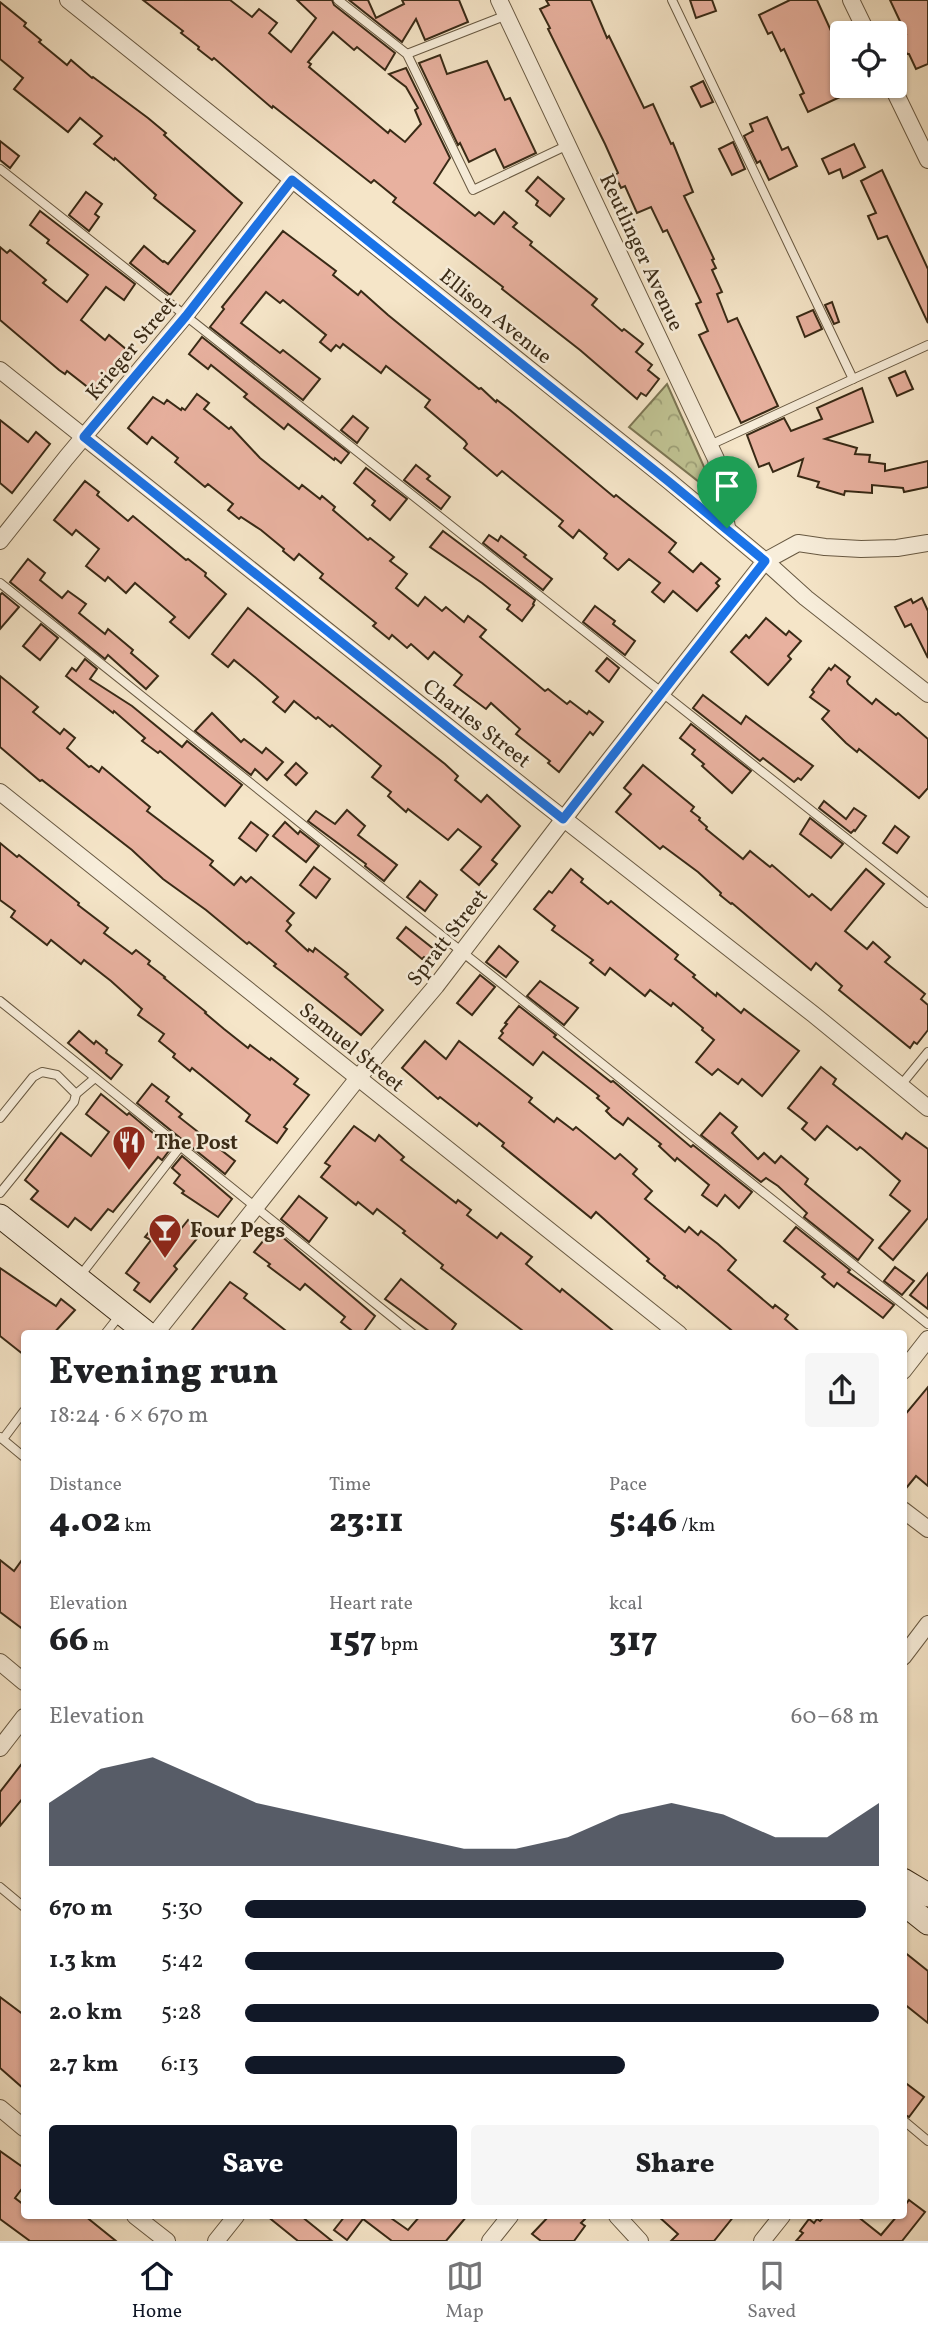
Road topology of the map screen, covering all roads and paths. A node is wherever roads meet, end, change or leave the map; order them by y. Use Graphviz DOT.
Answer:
graph roads {
  1 [pos="68,0"];
  2 [pos="338,0"];
  3 [pos="672,0"];
  4 [pos="851,0"];
  5 [pos="503,7"];
  6 [pos="861,21"];
  7 [pos="407,54"];
  8 [pos="898,98"];
  9 [pos="569,145"];
  10 [pos="928,160"];
  11 [pos="0,169"];
  12 [pos="292,180"];
  13 [pos="186,316"];
  14 [pos="928,345"];
  15 [pos="0,370"];
  16 [pos="853,379"];
  17 [pos="84,437"];
  18 [pos="710,445"];
  19 [pos="727,528"];
  20 [pos="0,541"];
  21 [pos="928,543"];
  22 [pos="765,561"];
  23 [pos="0,583"];
  24 [pos="663,692"];
  25 [pos="928,694"];
  26 [pos="0,792"];
  27 [pos="563,819"];
  28 [pos="928,904"];
  29 [pos="461,953"];
  30 [pos="0,1001"];
  31 [pos="928,1052"];
  32 [pos="95,1078"];
  33 [pos="358,1078"];
  34 [pos="901,1085"];
  35 [pos="76,1094"];
  36 [pos="928,1108"];
  37 [pos="0,1118"];
  38 [pos="180,1147"];
  39 [pos="0,1193"];
  40 [pos="255,1208"];
  41 [pos="0,1216"];
  42 [pos="78,1278"];
  43 [pos="122,1313"];
  44 [pos="928,1324"];
  45 [pos="108,1330"];
  46 [pos="143,1330"];
  47 [pos="158,1330"];
  48 [pos="408,1330"];
  49 [pos="674,1330"];
  50 [pos="928,1339"];
  51 [pos="907,1366"];
  52 [pos="21,1415"];
  53 [pos="1,1438"];
  54 [pos="21,1455"];
  55 [pos="907,1513"];
  56 [pos="928,1529"];
  57 [pos="928,1624"];
  58 [pos="907,1652"];
  59 [pos="0,1662"];
  60 [pos="21,1680"];
  61 [pos="21,1721"];
  62 [pos="0,1748"];
  63 [pos="907,1882"];
  64 [pos="0,1887"];
  65 [pos="928,1895"];
  66 [pos="21,1904"];
  67 [pos="907,1906"];
  68 [pos="928,1923"];
  69 [pos="0,2108"];
  70 [pos="907,2123"];
  71 [pos="21,2126"];
  72 [pos="928,2141"];
  73 [pos="139,2219"];
  74 [pos="234,2219"];
  75 [pos="507,2219"];
  76 [pos="620,2219"];
  77 [pos="780,2219"];
  78 [pos="167,2241"];
  79 [pos="216,2241"];
  80 [pos="489,2241"];
  81 [pos="640,2241"];
  82 [pos="762,2241"];
  1 -- 12 [label="street, Ellison Avenue"];
  2 -- 7 [label="lane"];
  3 -- 16 [label="lane"];
  4 -- 6 [label="street"];
  5 -- 7 [label="lane"];
  5 -- 9 [label="street, Reutlinger Avenue"];
  7 -- 9 [label="lane"];
  8 -- 10 [label="street"];
  9 -- 18 [label="street, Reutlinger Avenue"];
  11 -- 13 [label="lane"];
  12 -- 13 [label="street, Krieger Street"];
  12 -- 19 [label="street, Ellison Avenue"];
  13 -- 17 [label="street, Krieger Street"];
  13 -- 24 [label="lane"];
  14 -- 16 [label="lane"];
  15 -- 17 [label="street, Charles Street"];
  16 -- 18 [label="lane"];
  17 -- 20 [label="street, Krieger Street"];
  17 -- 27 [label="street, Charles Street"];
  18 -- 19 [label="street, Reutlinger Avenue"];
  19 -- 22 [label="street, Ellison Avenue"];
  21 -- 22 [label="street"];
  22 -- 24 [label="street, Spratt Street"];
  22 -- 25 [label="street, Ellison Avenue"];
  23 -- 29 [label="lane"];
  24 -- 27 [label="street, Spratt Street"];
  24 -- 28 [label="lane"];
  26 -- 33 [label="street, Samuel Street"];
  27 -- 29 [label="street, Spratt Street"];
  27 -- 34 [label="street, Charles Street"];
  29 -- 33 [label="street, Spratt Street"];
  29 -- 44 [label="lane"];
  30 -- 32 [label="lane"];
  31 -- 34 [label="lane"];
  32 -- 35 [label="lane"];
  32 -- 38 [label="lane"];
  33 -- 40 [label="street, Spratt Street"];
  33 -- 49 [label="street, Samuel Street"];
  34 -- 36 [label="street, Charles Street"];
  35 -- 37 [label="lane"];
  35 -- 39 [label="lane"];
  38 -- 40 [label="lane"];
  38 -- 42 [label="lane"];
  40 -- 47 [label="street, Spratt Street"];
  40 -- 48 [label="lane"];
  41 -- 42 [label="main road"];
  42 -- 43 [label="main road"];
  43 -- 45 [label="lane"];
  43 -- 46 [label="main road"];
  50 -- 51 [label="street"];
  52 -- 53 [label="lane"];
  53 -- 54 [label="lane"];
  55 -- 56 [label="street"];
  57 -- 58 [label="street"];
  59 -- 60 [label="street"];
  61 -- 62 [label="street"];
  63 -- 65 [label="main road"];
  64 -- 66 [label="lane"];
  67 -- 68 [label="main road"];
  69 -- 71 [label="street"];
  70 -- 72 [label="lane"];
  73 -- 78 [label="street"];
  74 -- 79 [label="street"];
  75 -- 80 [label="street"];
  76 -- 81 [label="street"];
  77 -- 82 [label="street"];
}
